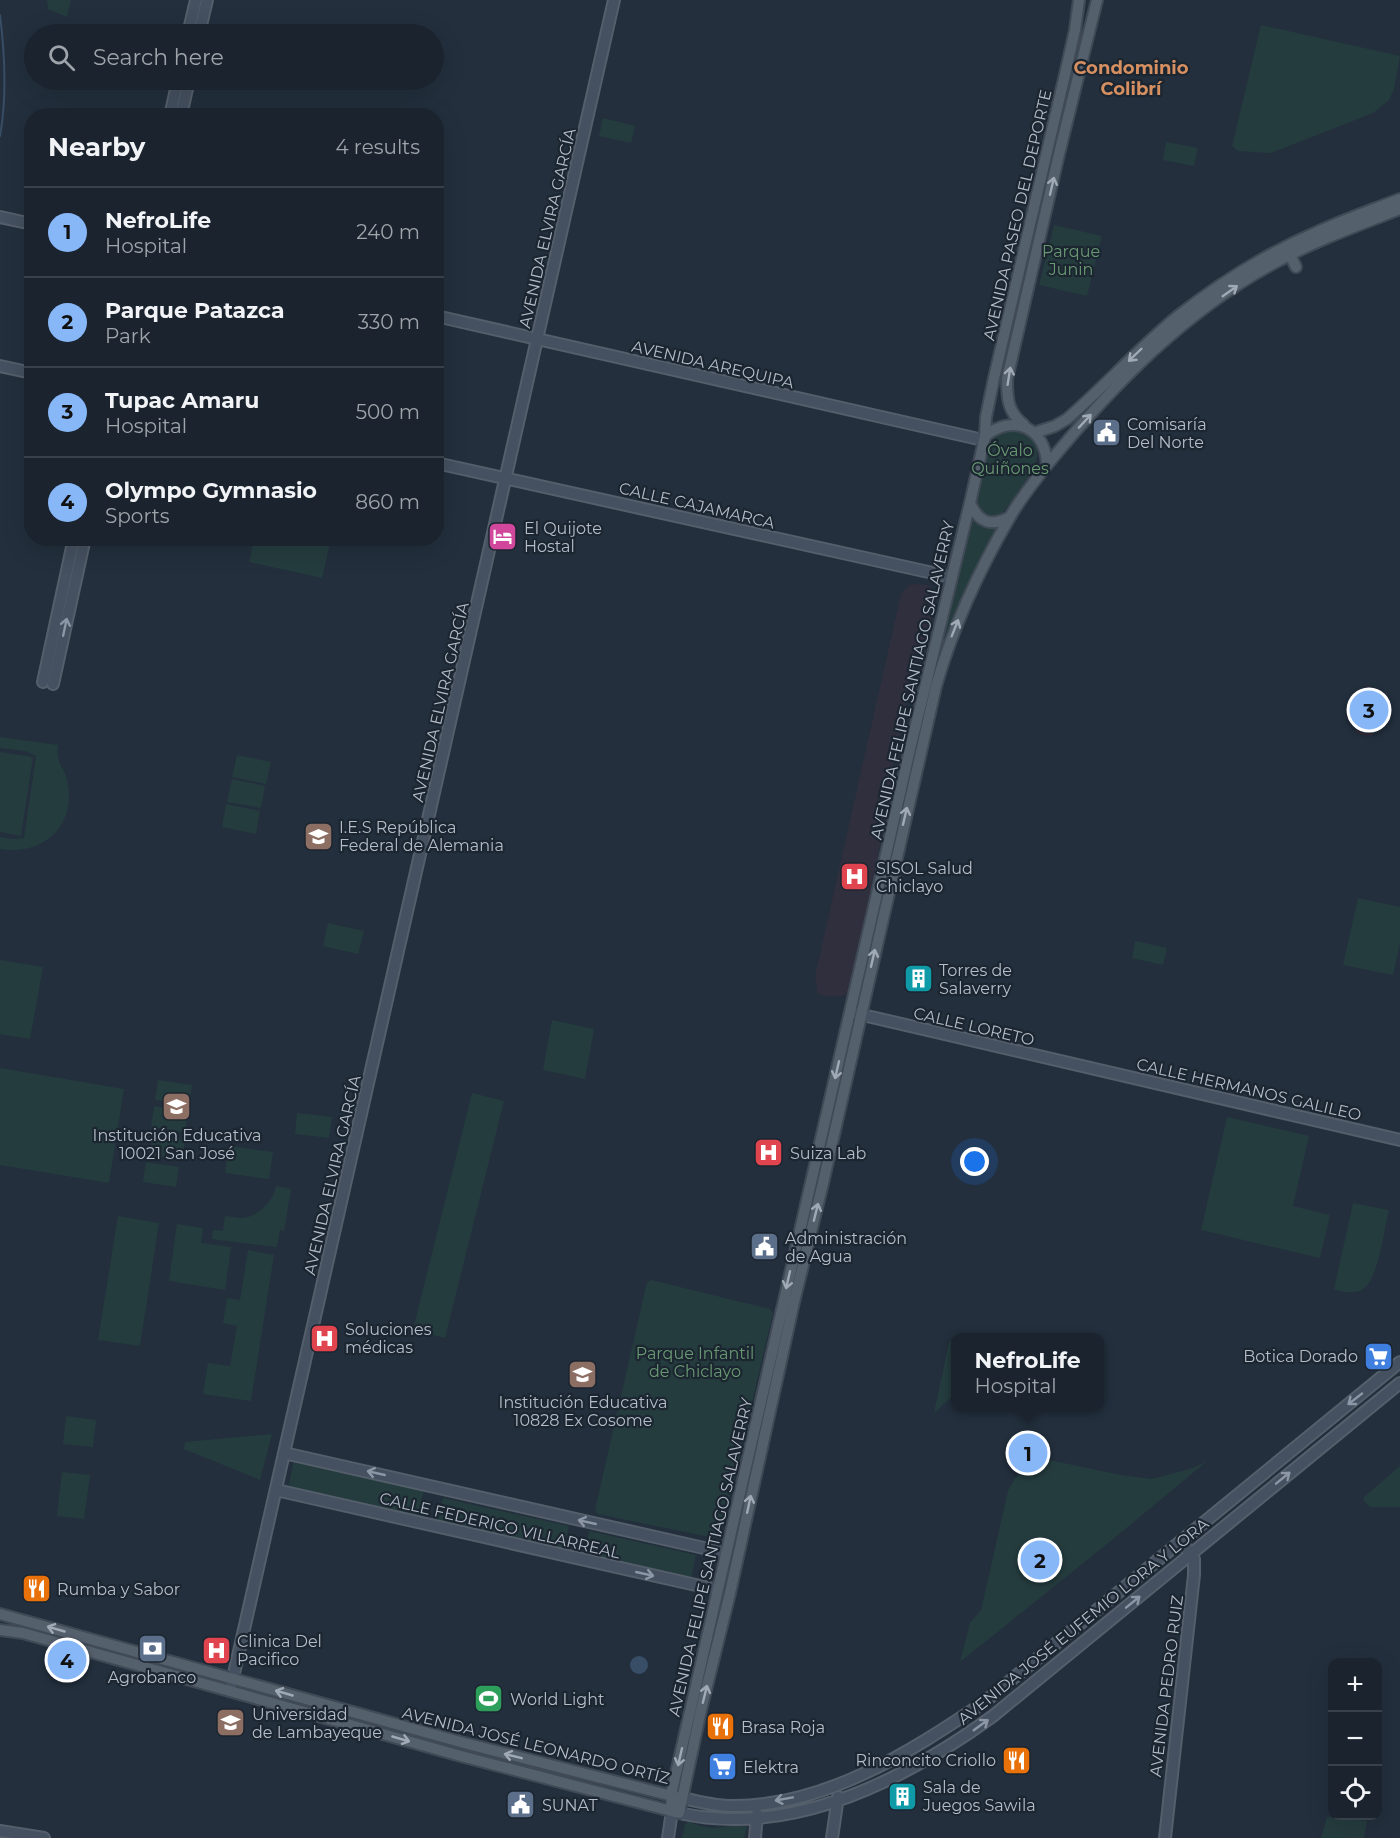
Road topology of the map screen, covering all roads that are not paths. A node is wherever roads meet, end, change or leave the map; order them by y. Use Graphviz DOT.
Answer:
graph roads {
  1 [pos="196,0"];
  2 [pos="207,0"];
  3 [pos="615,0"];
  4 [pos="1079,0"];
  5 [pos="1097,0"];
  6 [pos="190,24"];
  7 [pos="201,24"];
  8 [pos="176,90"];
  9 [pos="186,90"];
  10 [pos="172,108"];
  11 [pos="182,108"];
  12 [pos="1400,199"];
  13 [pos="1400,209"];
  14 [pos="0,217"];
  15 [pos="24,222"];
  16 [pos="1290,255"];
  17 [pos="1296,267"];
  18 [pos="444,318"];
  19 [pos="537,339"];
  20 [pos="0,366"];
  21 [pos="24,370"];
  22 [pos="1030,430"];
  23 [pos="984,438"];
  24 [pos="444,465"];
  25 [pos="1047,465"];
  26 [pos="506,478"];
  27 [pos="970,503"];
  28 [pos="1010,517"];
  29 [pos="73,546"];
  30 [pos="83,546"];
  31 [pos="951,577"];
  32 [pos="855,1014"];
  33 [pos="1091,1068"];
  34 [pos="1400,1140"];
  35 [pos="1400,1362"];
  36 [pos="1400,1383"];
  37 [pos="284,1453"];
  38 [pos="276,1490"];
  39 [pos="1180,1541"];
  40 [pos="726,1553"];
  41 [pos="1191,1554"];
  42 [pos="718,1590"];
  43 [pos="0,1614"];
  44 [pos="0,1630"];
  45 [pos="233,1679"];
  46 [pos="231,1691"];
  47 [pos="376,1719"];
  48 [pos="372,1731"];
  49 [pos="841,1785"];
  50 [pos="677,1797"];
  51 [pos="837,1802"];
  52 [pos="756,1804"];
  53 [pos="676,1812"];
  54 [pos="757,1820"];
  55 [pos="0,1831"];
  56 [pos="44,1838"];
  57 [pos="668,1838"];
  58 [pos="755,1838"];
  59 [pos="832,1838"];
  60 [pos="1165,1838"];
  1 -- 6 [label="main road"];
  2 -- 7 [label="main road"];
  3 -- 19 [label="main road, AVENIDA ELVIRA GARCÍA"];
  4 -- 23 [label="main road, AVENIDA PASEO DEL DEPORTE"];
  22 -- 5 [label="main road, AVENIDA PASEO DEL DEPORTE, one-way"];
  8 -- 10 [label="main road"];
  9 -- 11 [label="main road"];
  12 -- 22 [label="main road, one-way"];
  13 -- 16 [label="main road"];
  14 -- 15 [label="main road"];
  16 -- 17 [label="main road"];
  25 -- 16 [label="main road, one-way"];
  18 -- 19 [label="main road, AVENIDA AREQUIPA"];
  19 -- 23 [label="main road, AVENIDA AREQUIPA"];
  19 -- 26 [label="main road, AVENIDA ELVIRA GARCÍA"];
  20 -- 21 [label="main road"];
  22 -- 23 [label="main road"];
  22 -- 25 [label="main road"];
  23 -- 27 [label="main road"];
  24 -- 26 [label="main road, CALLE CAJAMARCA"];
  25 -- 28 [label="main road"];
  26 -- 31 [label="main road, CALLE CAJAMARCA"];
  26 -- 37 [label="main road, AVENIDA ELVIRA GARCÍA"];
  27 -- 28 [label="main road"];
  27 -- 31 [label="main road, AVENIDA FELIPE SANTIAGO SALAVERRY"];
  32 -- 28 [label="main road, AVENIDA FELIPE SANTIAGO SALAVERRY, one-way"];
  29 -- 30 [label="main road, one-way"];
  31 -- 32 [label="main road, AVENIDA FELIPE SANTIAGO SALAVERRY"];
  32 -- 33 [label="main road, CALLE LORETO"];
  32 -- 40 [label="main road, AVENIDA FELIPE SANTIAGO SALAVERRY, one-way"];
  50 -- 32 [label="main road, AVENIDA FELIPE SANTIAGO SALAVERRY, one-way"];
  33 -- 34 [label="main road, CALLE HERMANOS GALILEO"];
  35 -- 39 [label="main road, AVENIDA JOSÉ EUFEMIO LORA Y LORA, one-way"];
  41 -- 36 [label="main road, AVENIDA JOSÉ EUFEMIO LORA Y LORA, one-way"];
  37 -- 38 [label="main road, AVENIDA ELVIRA GARCÍA"];
  40 -- 37 [label="main road, CALLE FEDERICO VILLARREAL, one-way"];
  38 -- 42 [label="main road, CALLE FEDERICO VILLARREAL, one-way"];
  38 -- 45 [label="main road, AVENIDA ELVIRA GARCÍA"];
  39 -- 41 [label="main road"];
  39 -- 49 [label="main road, AVENIDA JOSÉ EUFEMIO LORA Y LORA"];
  40 -- 42 [label="main road, AVENIDA FELIPE SANTIAGO SALAVERRY"];
  51 -- 41 [label="main road, AVENIDA JOSÉ EUFEMIO LORA Y LORA, one-way"];
  41 -- 60 [label="main road, AVENIDA PEDRO RUIZ"];
  42 -- 50 [label="main road, AVENIDA FELIPE SANTIAGO SALAVERRY, one-way"];
  45 -- 43 [label="main road, AVENIDA JOSÉ LEONARDO ORTÍZ, one-way"];
  44 -- 46 [label="main road, AVENIDA JOSÉ LEONARDO ORTÍZ"];
  45 -- 46 [label="main road, AVENIDA ELVIRA GARCÍA"];
  47 -- 45 [label="main road, AVENIDA JOSÉ LEONARDO ORTÍZ, one-way"];
  46 -- 48 [label="main road, AVENIDA JOSÉ LEONARDO ORTÍZ"];
  47 -- 48 [label="main road"];
  50 -- 47 [label="main road, AVENIDA JOSÉ LEONARDO ORTÍZ, one-way"];
  48 -- 53 [label="main road, AVENIDA JOSÉ LEONARDO ORTÍZ, one-way"];
  49 -- 51 [label="main road"];
  49 -- 52 [label="main road, AVENIDA JOSÉ EUFEMIO LORA Y LORA, one-way"];
  50 -- 52 [label="main road, AVENIDA JOSÉ EUFEMIO LORA Y LORA"];
  50 -- 53 [label="main road, AVENIDA FELIPE SANTIAGO SALAVERRY"];
  51 -- 54 [label="main road, AVENIDA JOSÉ EUFEMIO LORA Y LORA"];
  51 -- 59 [label="main road"];
  52 -- 54 [label="main road"];
  53 -- 54 [label="main road, AVENIDA JOSÉ EUFEMIO LORA Y LORA"];
  53 -- 57 [label="main road"];
  54 -- 58 [label="main road"];
  55 -- 56 [label="main road"];
}
